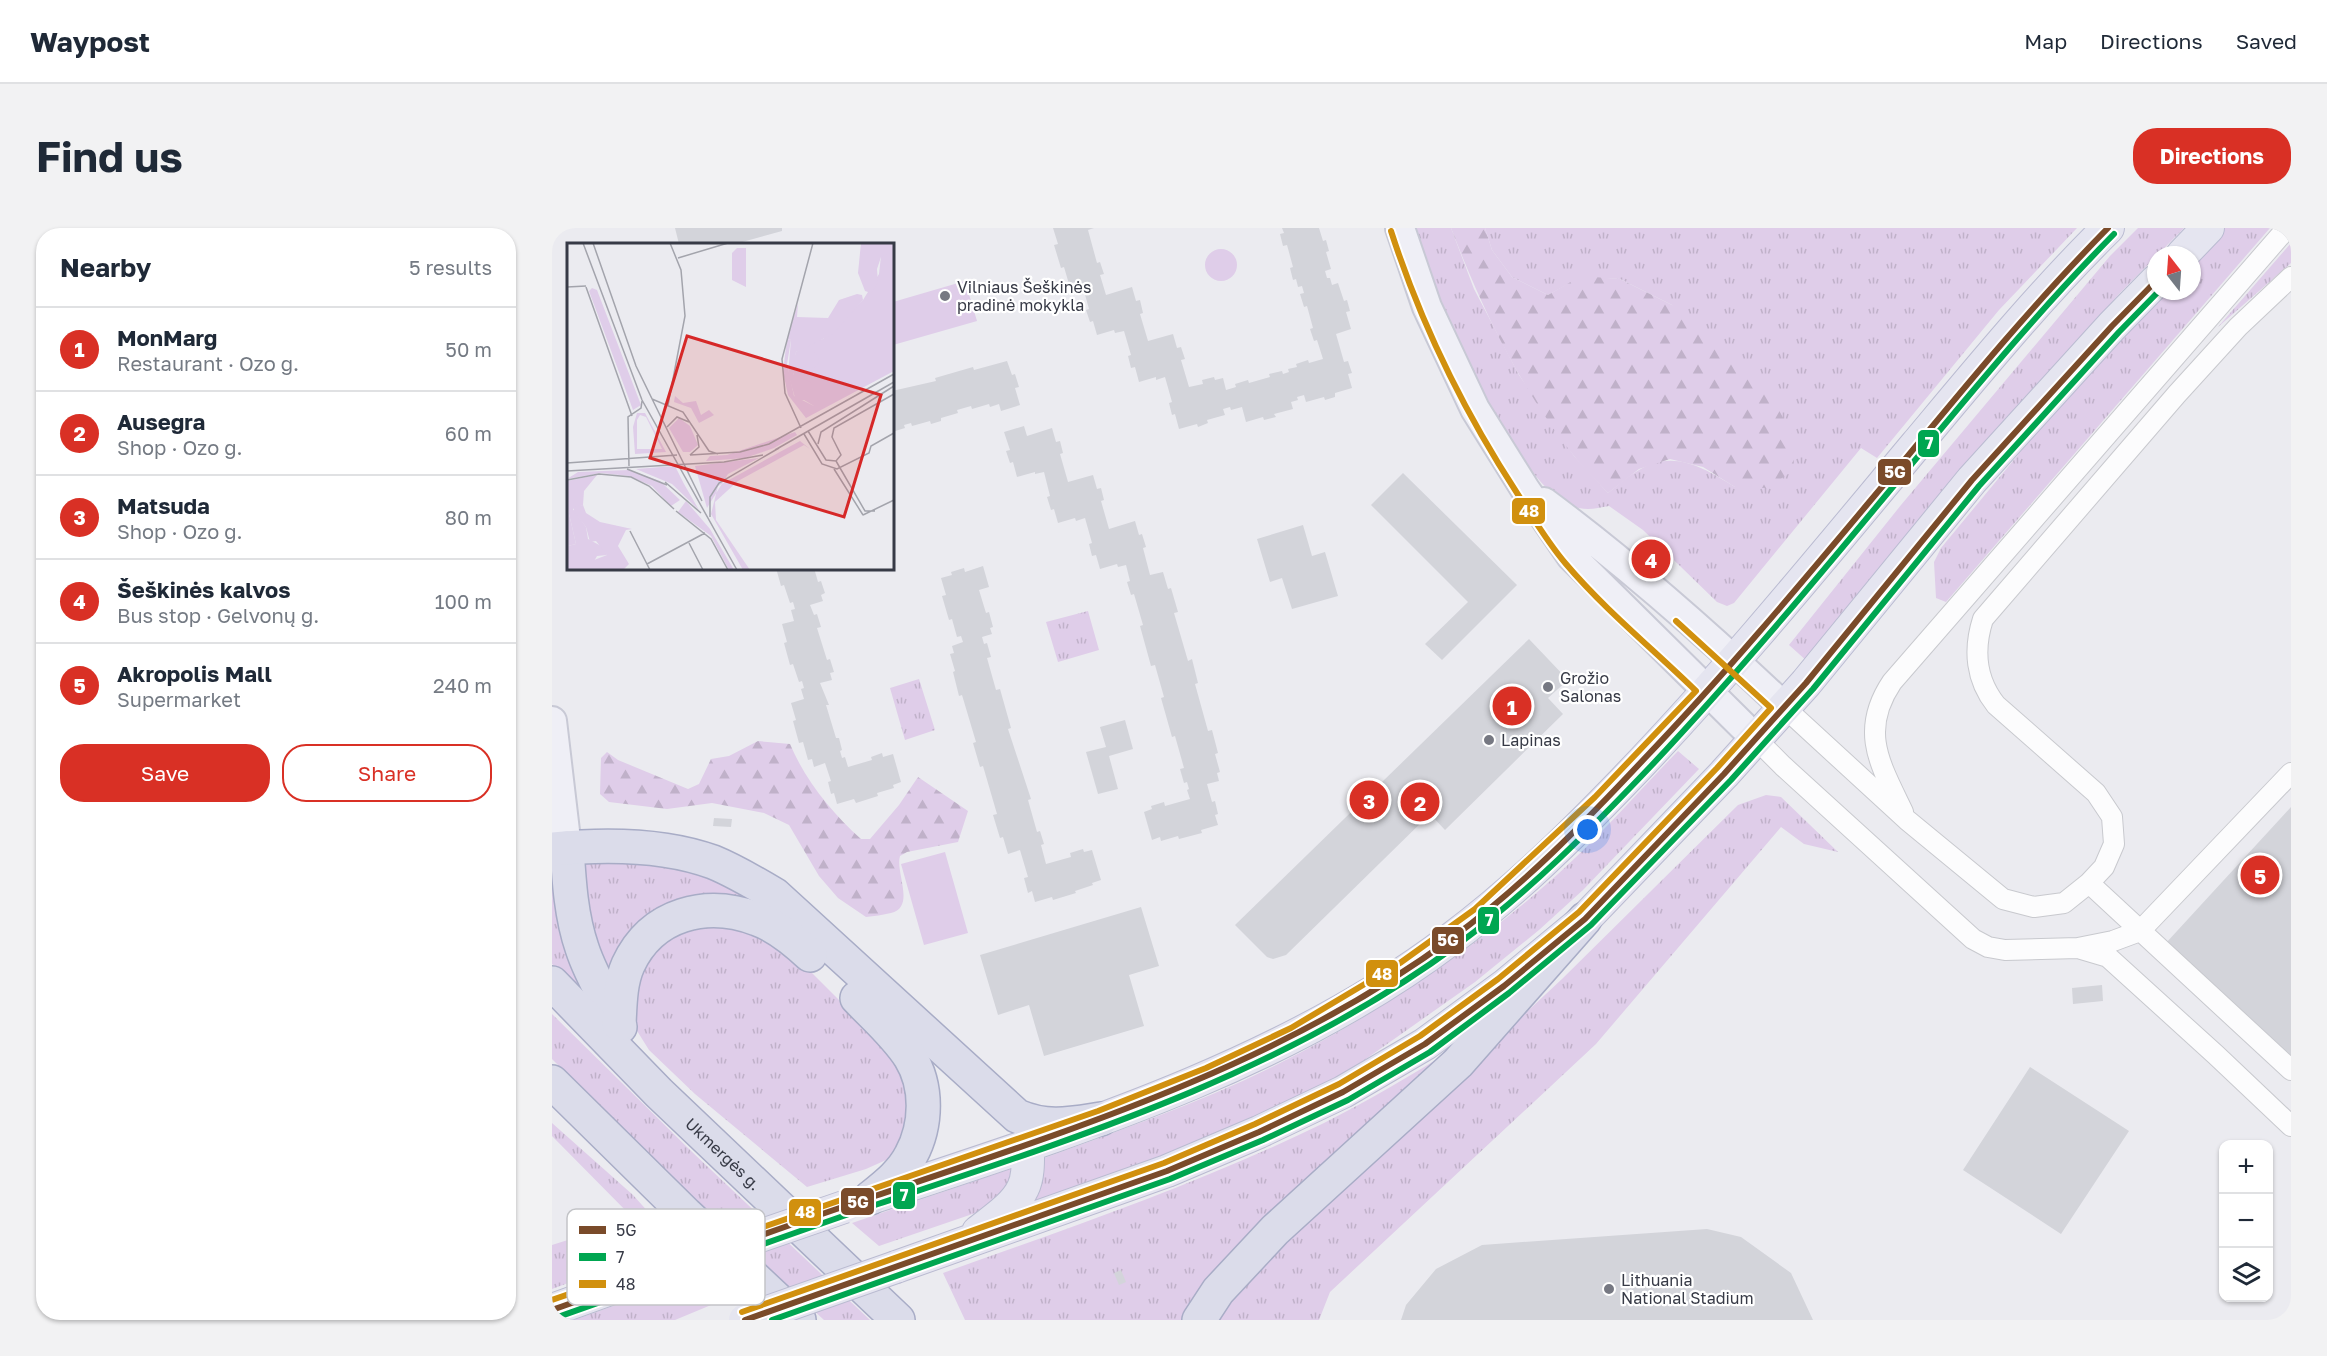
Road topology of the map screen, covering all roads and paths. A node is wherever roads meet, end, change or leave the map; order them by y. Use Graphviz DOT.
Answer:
graph roads {
  1 [pos="1400,228"];
  2 [pos="2108,228"];
  3 [pos="2208,228"];
  4 [pos="2287,228"];
  5 [pos="2191,246"];
  6 [pos="2291,277"];
  7 [pos="2147,290"];
  8 [pos="1525,489"];
  9 [pos="1735,661"];
  10 [pos="1708,691"];
  11 [pos="1784,707"];
  12 [pos="552,721"];
  13 [pos="1756,739"];
  14 [pos="2291,773"];
  15 [pos="1907,820"];
  16 [pos="560,848"];
  17 [pos="2089,884"];
  18 [pos="1585,919"];
  19 [pos="2140,931"];
  20 [pos="2078,948"];
  21 [pos="552,983"];
  22 [pos="619,1024"];
  23 [pos="2291,1070"];
  24 [pos="552,1082"];
  25 [pos="659,1094"];
  26 [pos="1101,1119"];
  27 [pos="2291,1126"];
  28 [pos="1022,1131"];
  29 [pos="857,1202"];
  30 [pos="681,1209"];
  31 [pos="765,1234"];
  32 [pos="964,1244"];
  33 [pos="765,1287"];
  34 [pos="567,1305"];
  35 [pos="552,1310"];
  36 [pos="745,1320"];
  37 [pos="800,1320"];
  38 [pos="898,1320"];
  39 [pos="1199,1320"];
  1 -- 8 [label="main road"];
  2 -- 9 [label="main road"];
  3 -- 5 [label="main road"];
  4 -- 15 [label="street"];
  6 -- 17 [label="street"];
  7 -- 11 [label="main road"];
  8 -- 9 [label="main road"];
  8 -- 10 [label="main road"];
  9 -- 10 [label="main road"];
  9 -- 11 [label="main road"];
  10 -- 13 [label="main road"];
  10 -- 26 [label="main road"];
  11 -- 13 [label="main road"];
  11 -- 15 [label="street"];
  12 -- 16 [label="main road"];
  13 -- 18 [label="main road"];
  13 -- 20 [label="street"];
  14 -- 19 [label="street"];
  15 -- 17 [label="street"];
  16 -- 22 [label="highway"];
  16 -- 28 [label="highway"];
  17 -- 19 [label="street"];
  18 -- 32 [label="main road"];
  18 -- 39 [label="highway"];
  19 -- 20 [label="street"];
  19 -- 23 [label="street"];
  20 -- 27 [label="street"];
  21 -- 25 [label="highway, Ukmergės g."];
  22 -- 25 [label="highway"];
  22 -- 29 [label="highway"];
  24 -- 30 [label="highway"];
  25 -- 38 [label="highway, Ukmergės g."];
  26 -- 28 [label="highway"];
  28 -- 29 [label="main road"];
  28 -- 32 [label="main road"];
  29 -- 31 [label="main road, bridge"];
  32 -- 36 [label="main road, bridge"];
  33 -- 37 [label="highway"];
  34 -- 35 [label="main road, bridge"];
}
